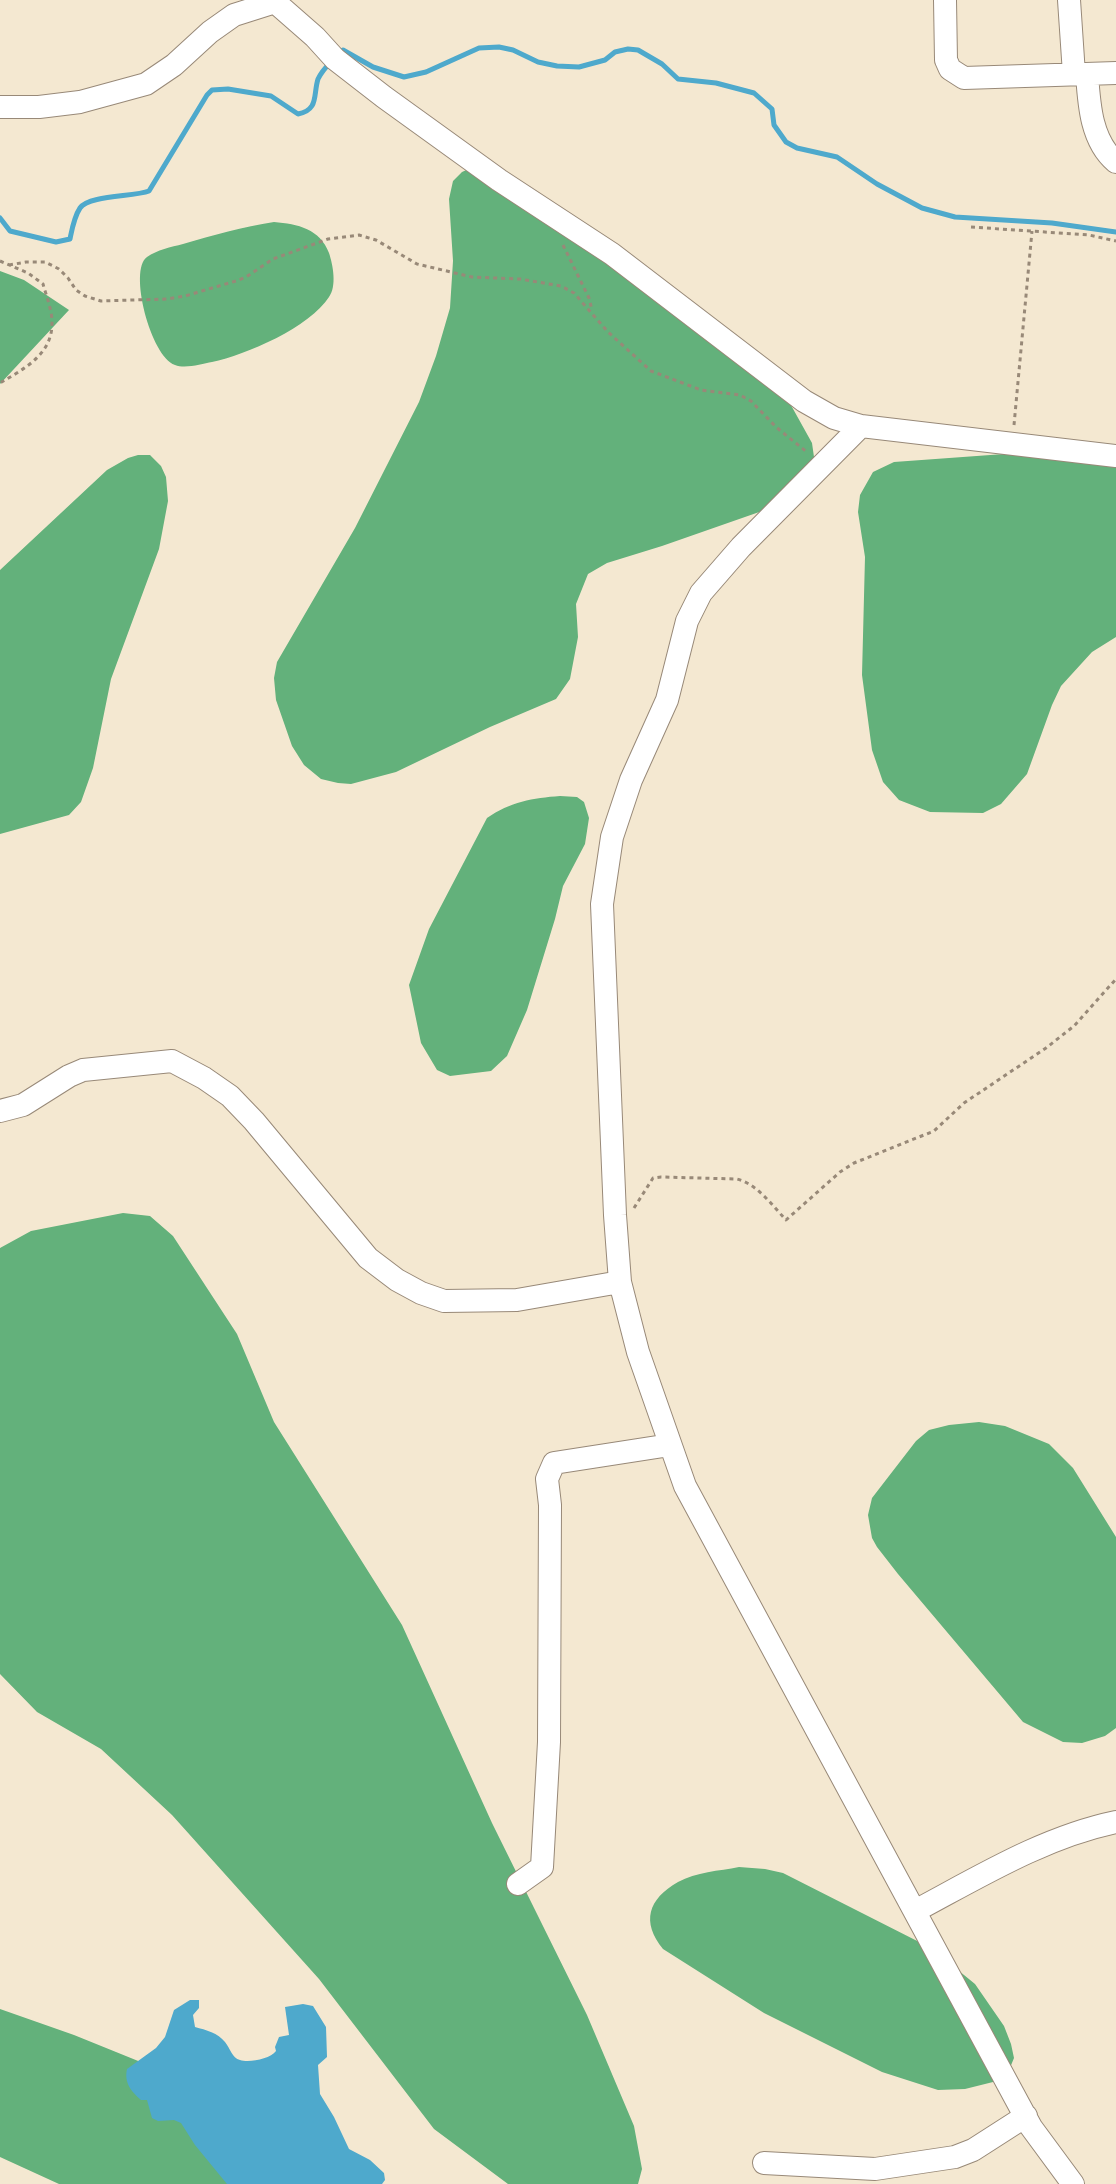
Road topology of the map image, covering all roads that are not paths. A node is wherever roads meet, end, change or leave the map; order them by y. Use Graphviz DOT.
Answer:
graph roads {
  1 [pos="945,0"];
  2 [pos="1069,0"];
  3 [pos="275,1"];
  4 [pos="1116,73"];
  5 [pos="1081,74"];
  6 [pos="0,107"];
  7 [pos="1116,162"];
  8 [pos="861,426"];
  9 [pos="1116,456"];
  10 [pos="0,1111"];
  11 [pos="620,1282"];
  12 [pos="670,1445"];
  13 [pos="1116,1822"];
  14 [pos="518,1884"];
  15 [pos="915,1911"];
  16 [pos="1026,2116"];
  17 [pos="764,2163"];
  18 [pos="875,2169"];
  19 [pos="835,2184"];
  20 [pos="1073,2184"];
  1 -- 5 [label="street"];
  2 -- 5 [label="street"];
  3 -- 6 [label="street"];
  3 -- 8 [label="street"];
  4 -- 5 [label="street"];
  5 -- 7 [label="street"];
  8 -- 9 [label="street"];
  8 -- 11 [label="street"];
  10 -- 11 [label="street"];
  11 -- 12 [label="street"];
  12 -- 14 [label="street"];
  12 -- 15 [label="street"];
  13 -- 15 [label="street"];
  15 -- 16 [label="street"];
  16 -- 18 [label="street"];
  16 -- 20 [label="street"];
  17 -- 18 [label="street"];
  18 -- 19 [label="street"];
}
